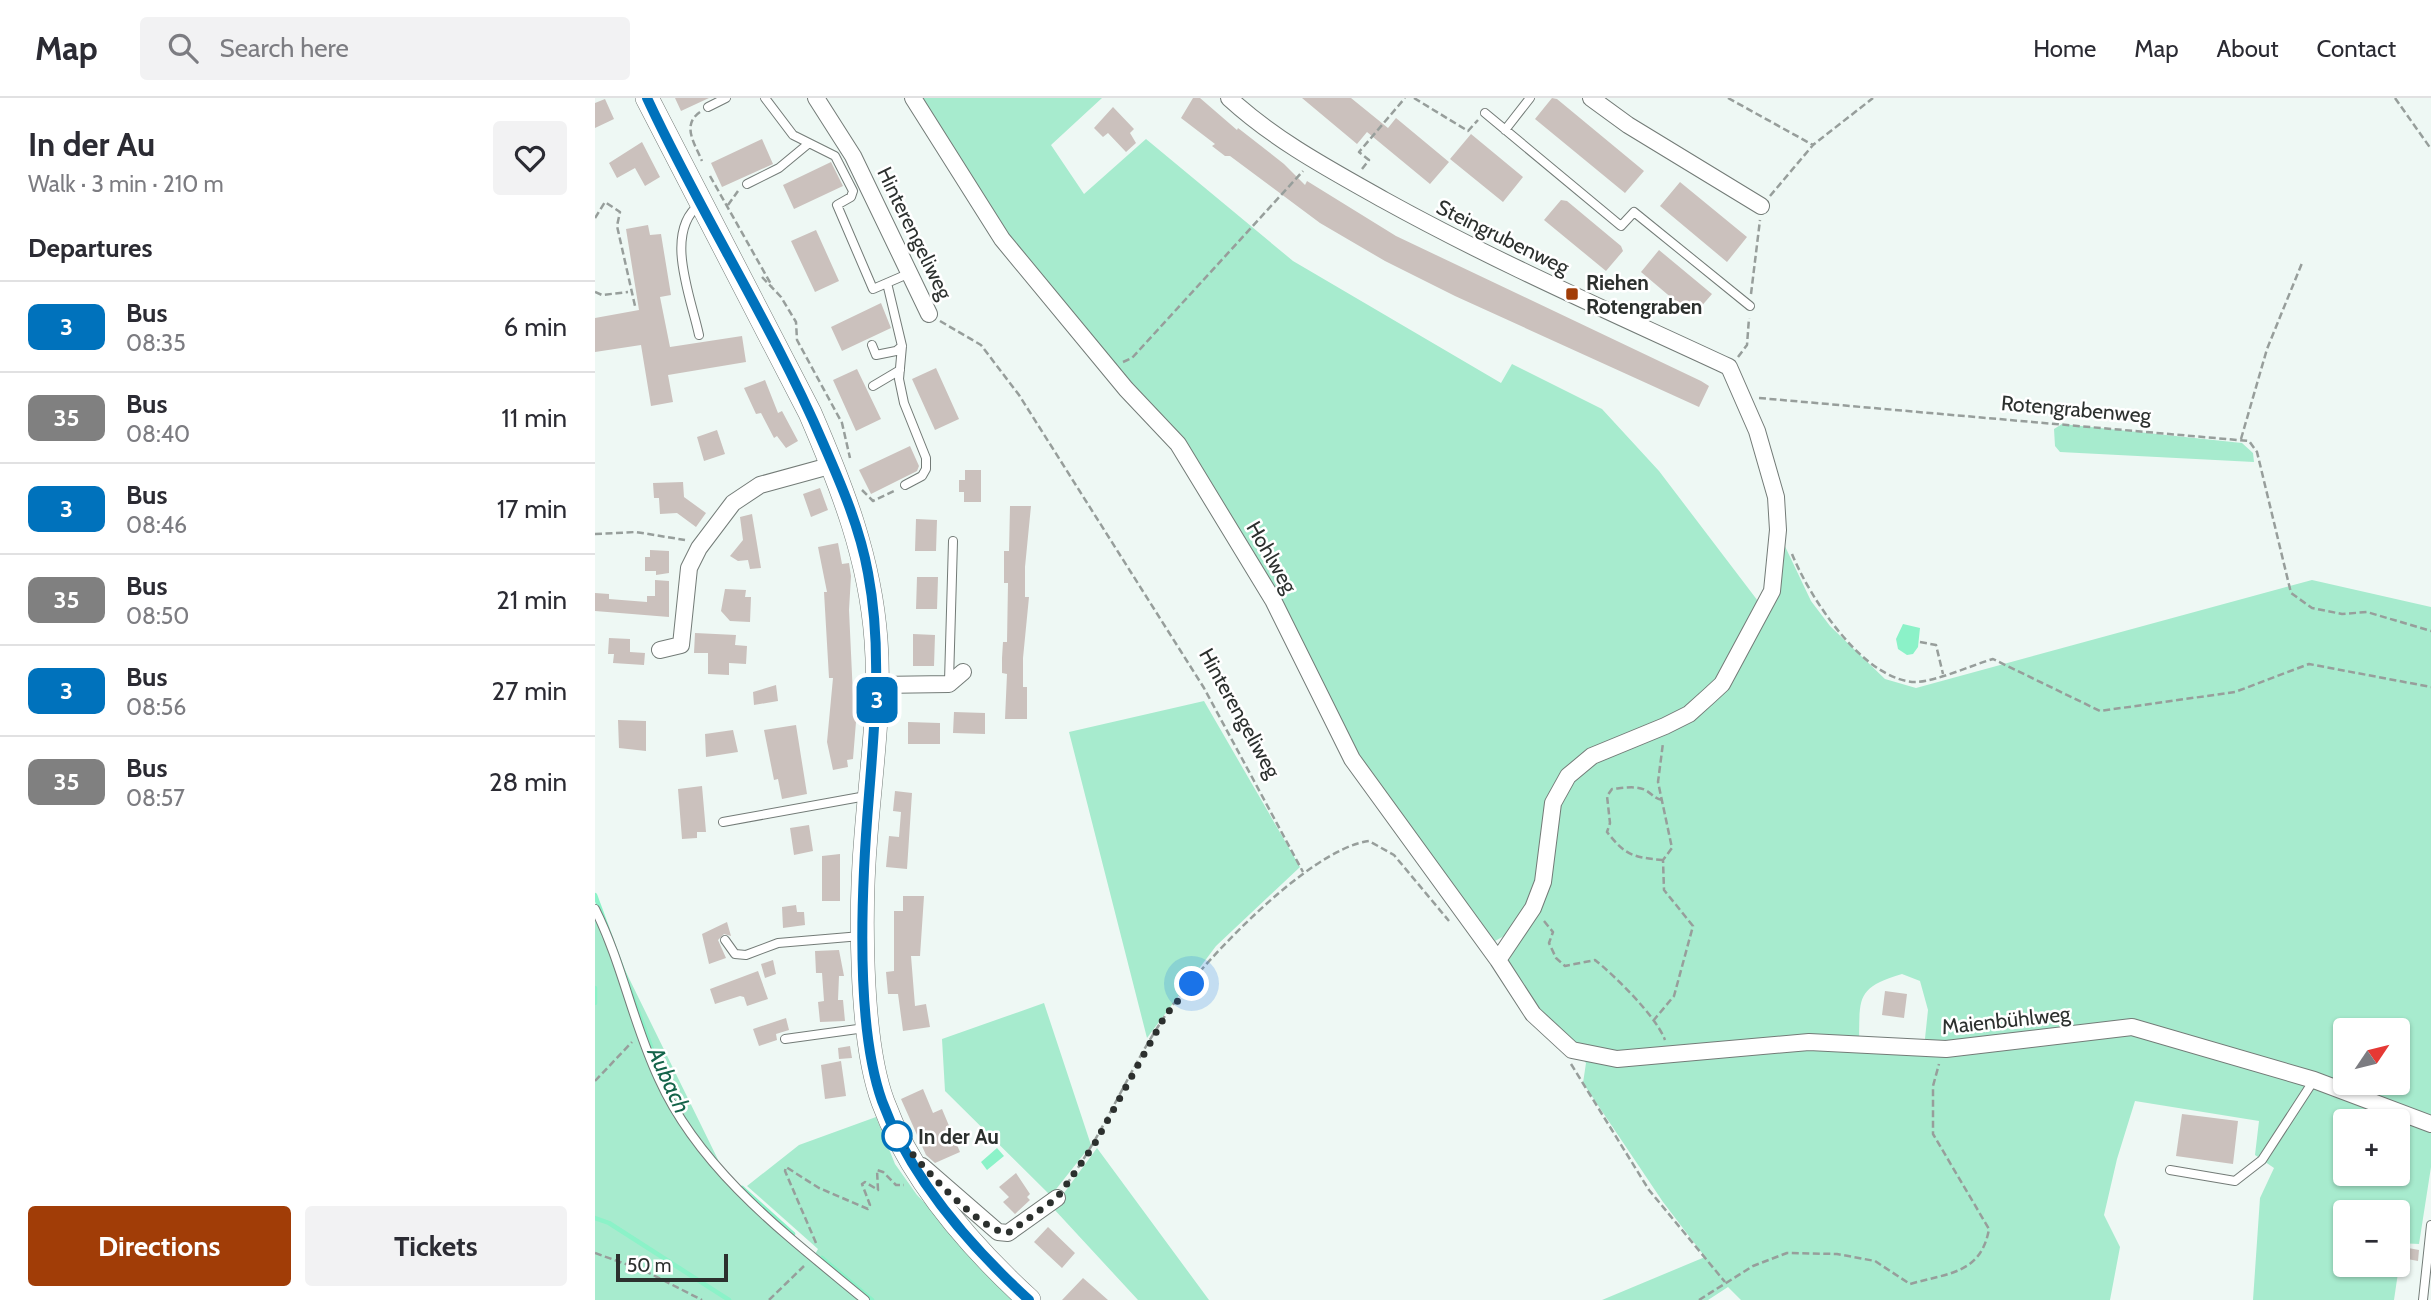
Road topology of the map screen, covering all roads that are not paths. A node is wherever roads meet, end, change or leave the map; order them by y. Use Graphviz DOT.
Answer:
graph roads {
  1 [pos="647,98"];
  2 [pos="726,98"];
  3 [pos="765,98"];
  4 [pos="816,98"];
  5 [pos="913,98"];
  6 [pos="1229,98"];
  7 [pos="1529,98"];
  8 [pos="1591,98"];
  9 [pos="708,107"];
  10 [pos="1485,113"];
  11 [pos="1505,130"];
  12 [pos="808,144"];
  13 [pos="747,184"];
  14 [pos="700,204"];
  15 [pos="1761,206"];
  16 [pos="910,273"];
  17 [pos="887,283"];
  18 [pos="1750,306"];
  19 [pos="929,314"];
  20 [pos="699,335"];
  21 [pos="872,345"];
  22 [pos="902,346"];
  23 [pos="900,370"];
  24 [pos="873,386"];
  25 [pos="833,465"];
  26 [pos="905,485"];
  27 [pos="953,541"];
  28 [pos="660,650"];
  29 [pos="963,672"];
  30 [pos="949,684"];
  31 [pos="878,685"];
  32 [pos="869,795"];
  33 [pos="723,822"];
  34 [pos="595,909"];
  35 [pos="864,936"];
  36 [pos="725,940"];
  37 [pos="1498,960"];
  38 [pos="868,1027"];
  39 [pos="785,1039"];
  40 [pos="1572,1050"];
  41 [pos="2314,1080"];
  42 [pos="2431,1124"];
  43 [pos="922,1166"];
  44 [pos="2170,1170"];
  45 [pos="1057,1198"];
  46 [pos="2431,1226"];
  47 [pos="866,1300"];
  48 [pos="1029,1300"];
  49 [pos="2423,1300"];
  1 -- 14 [label="street"];
  2 -- 9 [label="lane"];
  3 -- 12 [label="lane"];
  4 -- 16 [label="street, Hinterengeliweg"];
  5 -- 37 [label="street, Hohlweg"];
  6 -- 37 [label="street, Steingrubenweg"];
  7 -- 11 [label="lane"];
  8 -- 15 [label="street"];
  10 -- 11 [label="lane"];
  11 -- 18 [label="lane"];
  12 -- 13 [label="lane"];
  12 -- 17 [label="lane"];
  14 -- 20 [label="lane"];
  14 -- 25 [label="street"];
  16 -- 17 [label="lane"];
  16 -- 19 [label="street, Hinterengeliweg"];
  17 -- 22 [label="lane"];
  21 -- 22 [label="lane"];
  22 -- 23 [label="lane"];
  23 -- 24 [label="lane"];
  23 -- 26 [label="lane"];
  25 -- 28 [label="street"];
  25 -- 31 [label="street"];
  27 -- 30 [label="lane"];
  29 -- 30 [label="street"];
  30 -- 31 [label="street"];
  31 -- 32 [label="street"];
  32 -- 33 [label="lane"];
  32 -- 35 [label="street"];
  34 -- 47 [label="lane"];
  35 -- 36 [label="lane"];
  35 -- 38 [label="street"];
  37 -- 40 [label="street, Hohlweg"];
  38 -- 39 [label="lane"];
  38 -- 48 [label="street"];
  40 -- 41 [label="street, Maienbühlweg"];
  41 -- 42 [label="street, Maienbühlweg"];
  41 -- 44 [label="lane"];
  43 -- 45 [label="street"];
  46 -- 49 [label="lane"];
}
